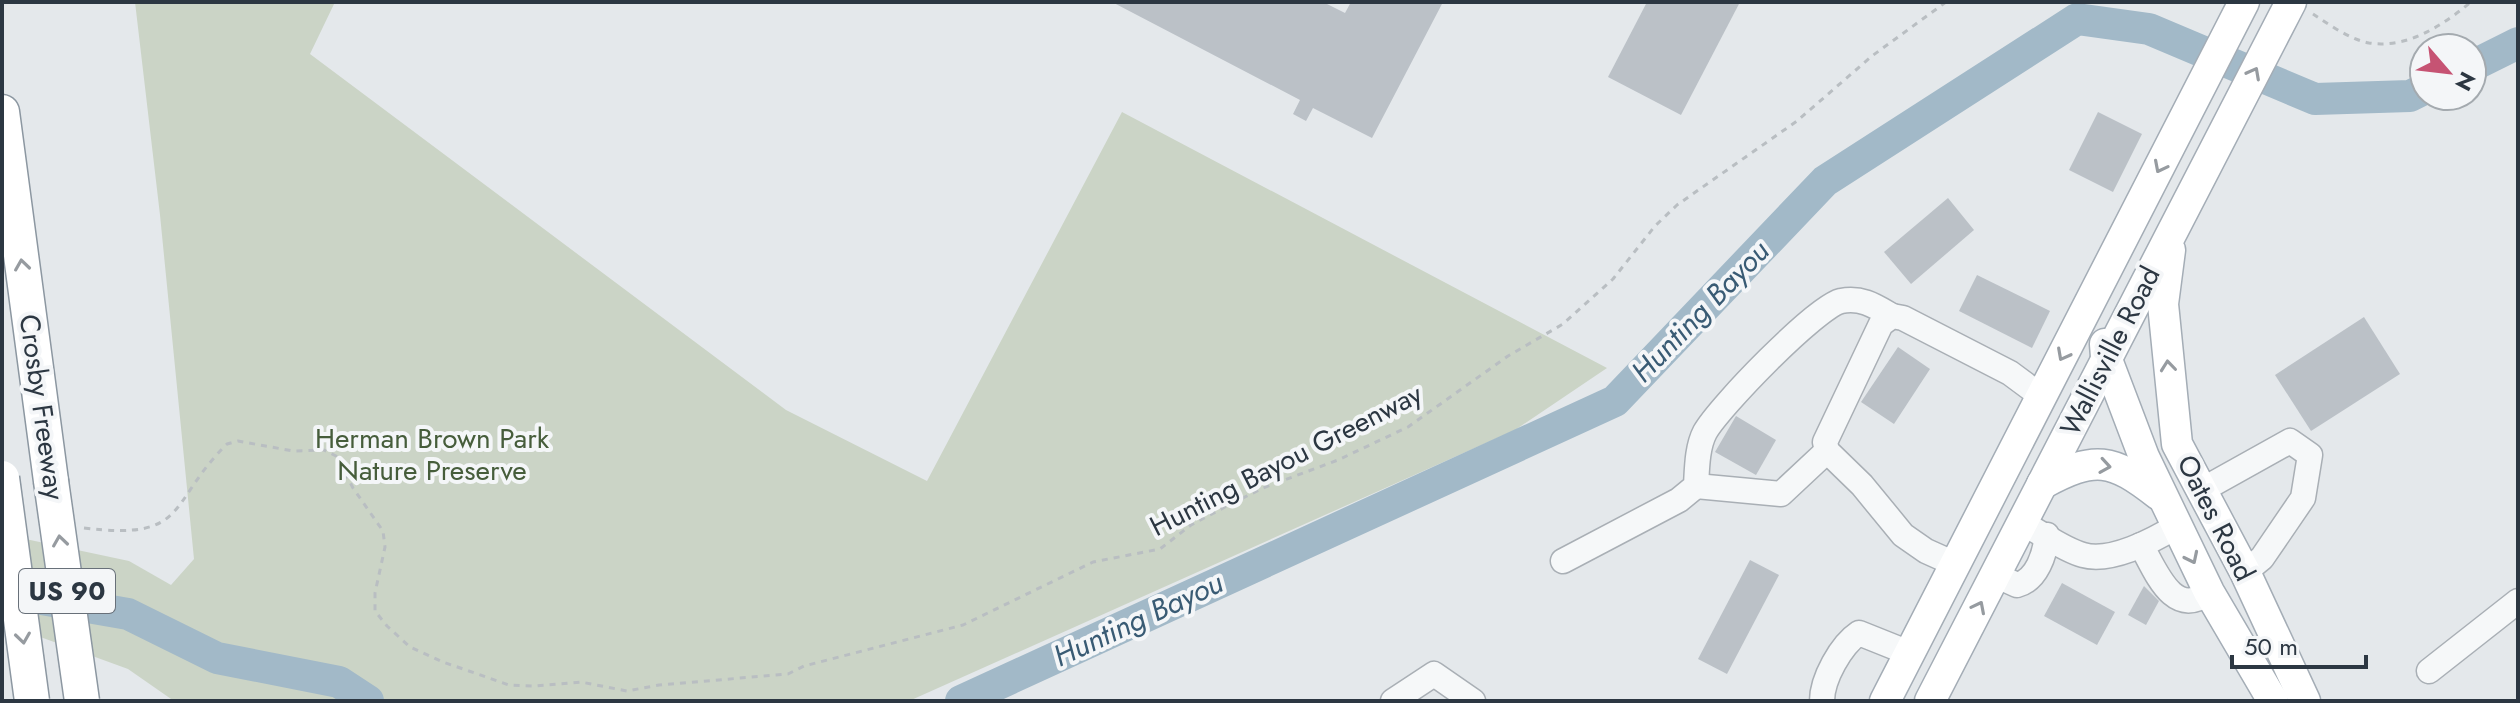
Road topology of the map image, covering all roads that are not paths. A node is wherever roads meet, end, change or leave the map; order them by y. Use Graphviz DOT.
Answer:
graph roads {
  1 [pos="2244,2"];
  2 [pos="2295,11"];
  3 [pos="2,112"];
  4 [pos="2173,229"];
  5 [pos="2099,287"];
  6 [pos="1892,316"];
  7 [pos="2105,374"];
  8 [pos="2041,396"];
  9 [pos="2177,444"];
  10 [pos="1827,451"];
  11 [pos="2,478"];
  12 [pos="2042,484"];
  13 [pos="1696,486"];
  14 [pos="2202,490"];
  15 [pos="2163,497"];
  16 [pos="2177,526"];
  17 [pos="2034,529"];
  18 [pos="2141,545"];
  19 [pos="1563,561"];
  20 [pos="1955,564"];
  21 [pos="2245,572"];
  22 [pos="2209,592"];
  23 [pos="2518,601"];
  24 [pos="1913,645"];
  25 [pos="1954,654"];
  26 [pos="2429,671"];
  27 [pos="32,701"];
  28 [pos="82,701"];
  29 [pos="1393,701"];
  30 [pos="1473,701"];
  31 [pos="1822,701"];
  32 [pos="1885,701"];
  33 [pos="1930,701"];
  34 [pos="2273,701"];
  35 [pos="2305,701"];
  1 -- 5 [label="main road, Wallisville Road, one-way"];
  4 -- 2 [label="main road, Wallisville Road, one-way"];
  28 -- 3 [label="highway, Crosby Freeway / US 90, one-way, bridge"];
  4 -- 7 [label="main road, Wallisville Road"];
  9 -- 4 [label="main road, Oates Road, one-way"];
  5 -- 7 [label="main road, Oates Road"];
  5 -- 8 [label="main road, Wallisville Road, one-way"];
  6 -- 8 [label="lane"];
  6 -- 10 [label="lane"];
  6 -- 13 [label="lane"];
  7 -- 8 [label="main road"];
  7 -- 9 [label="main road"];
  7 -- 12 [label="main road, Wallisville Road"];
  7 -- 15 [label="main road, Oates Road"];
  8 -- 20 [label="main road, Wallisville Road"];
  9 -- 14 [label="main road, Oates Road"];
  10 -- 13 [label="lane"];
  10 -- 20 [label="lane"];
  11 -- 27 [label="highway, Crosby Freeway / US 90, one-way, bridge"];
  12 -- 15 [label="main road, one-way"];
  12 -- 17 [label="main road, Wallisville Road"];
  13 -- 19 [label="lane"];
  14 -- 21 [label="main road, Oates Road"];
  14 -- 21 [label="lane"];
  15 -- 16 [label="main road, Oates Road"];
  16 -- 18 [label="lane"];
  16 -- 22 [label="main road, Oates Road, one-way"];
  17 -- 18 [label="lane"];
  25 -- 17 [label="main road, Wallisville Road, one-way"];
  18 -- 22 [label="lane"];
  20 -- 24 [label="main road, Wallisville Road"];
  21 -- 22 [label="main road"];
  21 -- 35 [label="main road, Oates Road"];
  22 -- 34 [label="main road, Oates Road"];
  23 -- 26 [label="lane"];
  24 -- 25 [label="main road"];
  24 -- 31 [label="lane"];
  24 -- 32 [label="main road, Wallisville Road"];
  25 -- 33 [label="main road, Wallisville Road"];
  29 -- 30 [label="lane"];
}
